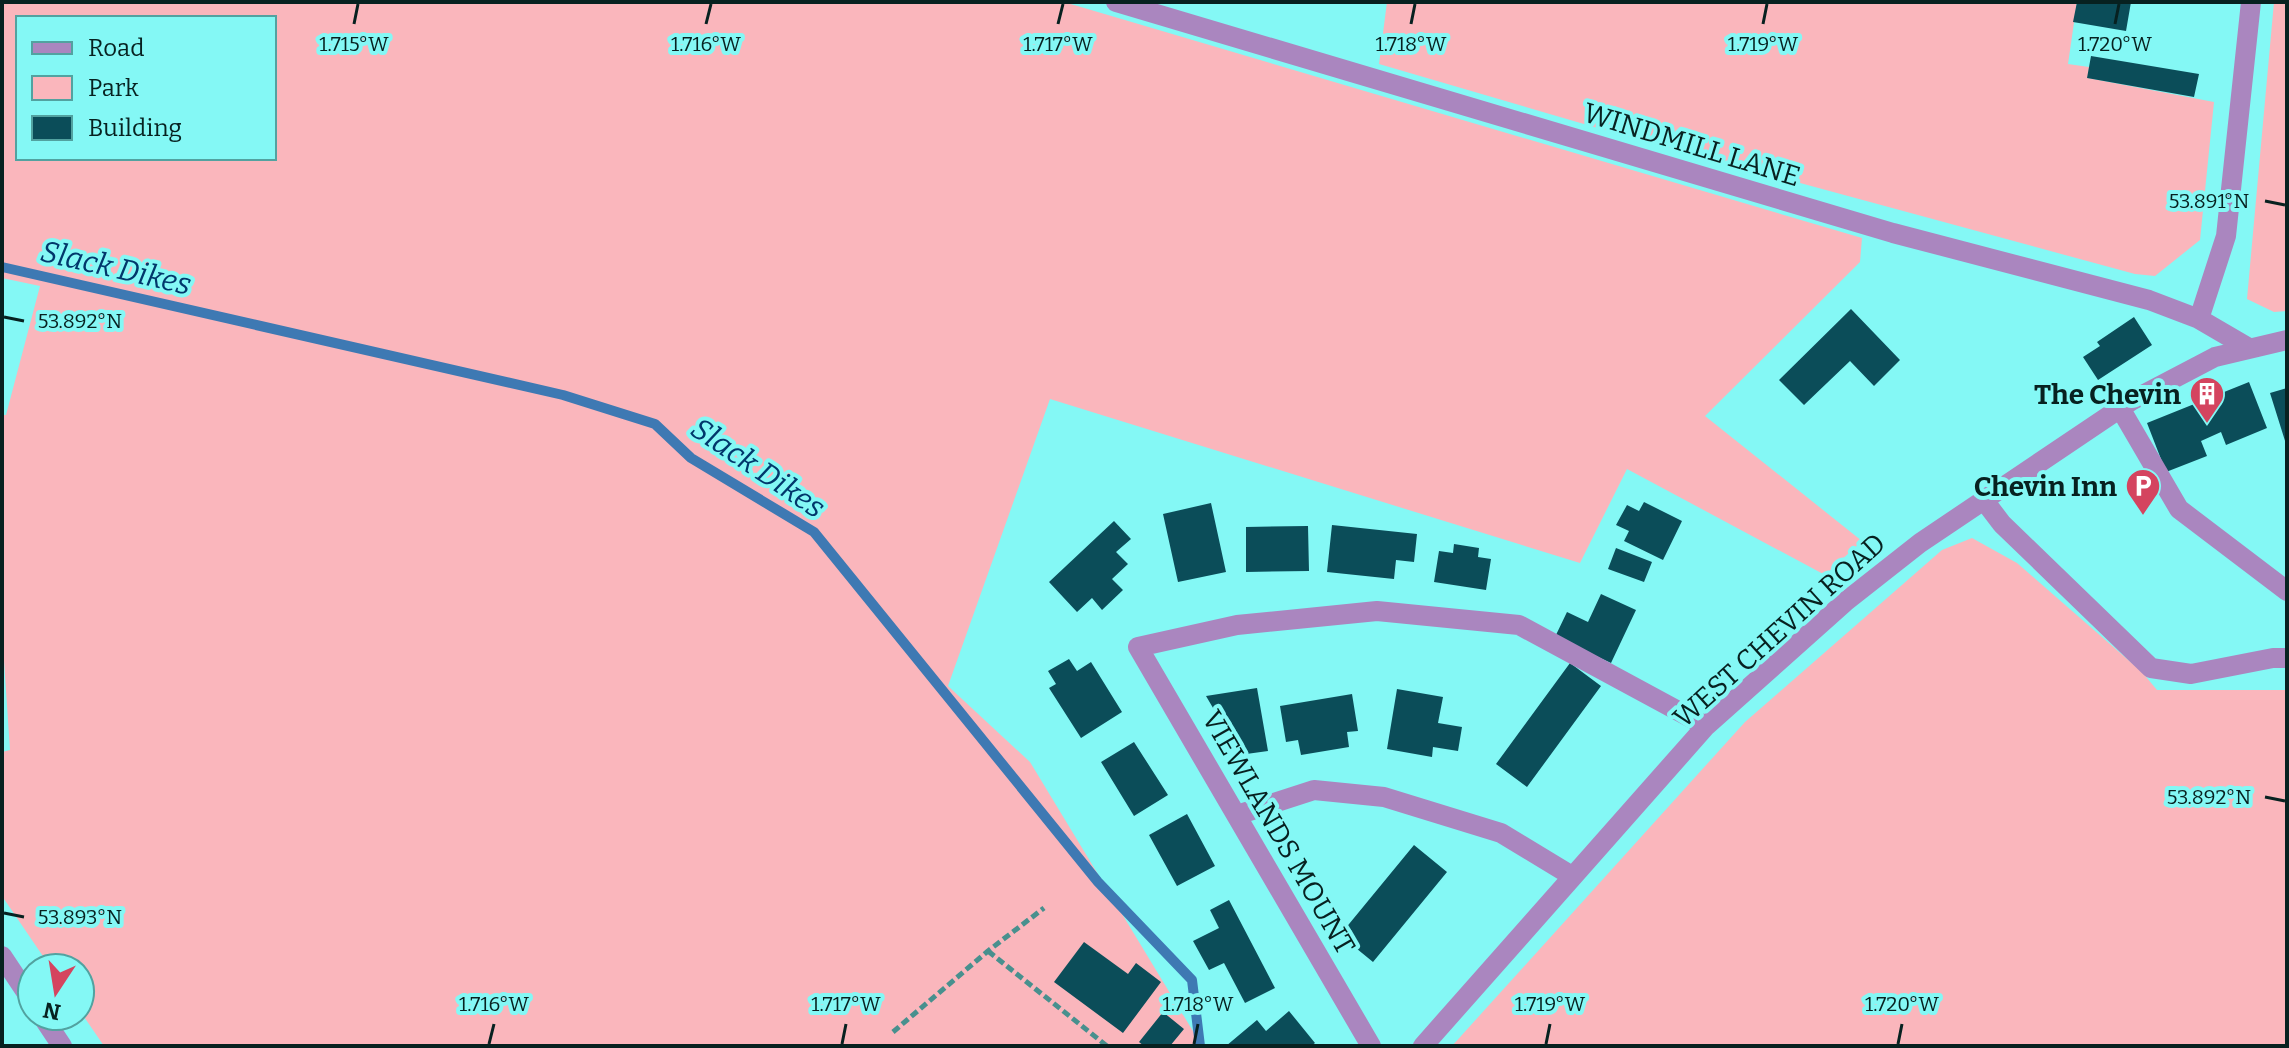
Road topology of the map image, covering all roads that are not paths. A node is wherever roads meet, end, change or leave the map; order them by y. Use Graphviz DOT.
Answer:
graph roads {
  1 [pos="1116,2"];
  2 [pos="2251,2"];
  3 [pos="2199,319"];
  4 [pos="2287,340"];
  5 [pos="2247,347"];
  6 [pos="2120,408"];
  7 [pos="1983,499"];
  8 [pos="2287,591"];
  9 [pos="2287,658"];
  10 [pos="1706,726"];
  11 [pos="1237,815"];
  12 [pos="1572,876"];
  13 [pos="2,956"];
  14 [pos="16,977"];
  15 [pos="1371,1046"];
  16 [pos="1423,1046"];
  1 -- 3 [label="street, WINDMILL LANE"];
  2 -- 3 [label="street"];
  3 -- 5 [label="street, WINDMILL LANE"];
  4 -- 5 [label="street, WEST CHEVIN ROAD"];
  5 -- 6 [label="street, WEST CHEVIN ROAD"];
  6 -- 7 [label="street, WEST CHEVIN ROAD"];
  6 -- 8 [label="street"];
  7 -- 9 [label="street"];
  7 -- 10 [label="street, WEST CHEVIN ROAD"];
  10 -- 11 [label="street, VIEWLANDS MOUNT"];
  10 -- 12 [label="street, WEST CHEVIN ROAD"];
  11 -- 12 [label="street"];
  11 -- 15 [label="street, VIEWLANDS MOUNT"];
  12 -- 16 [label="street, WEST CHEVIN ROAD"];
  13 -- 14 [label="street"];
}
